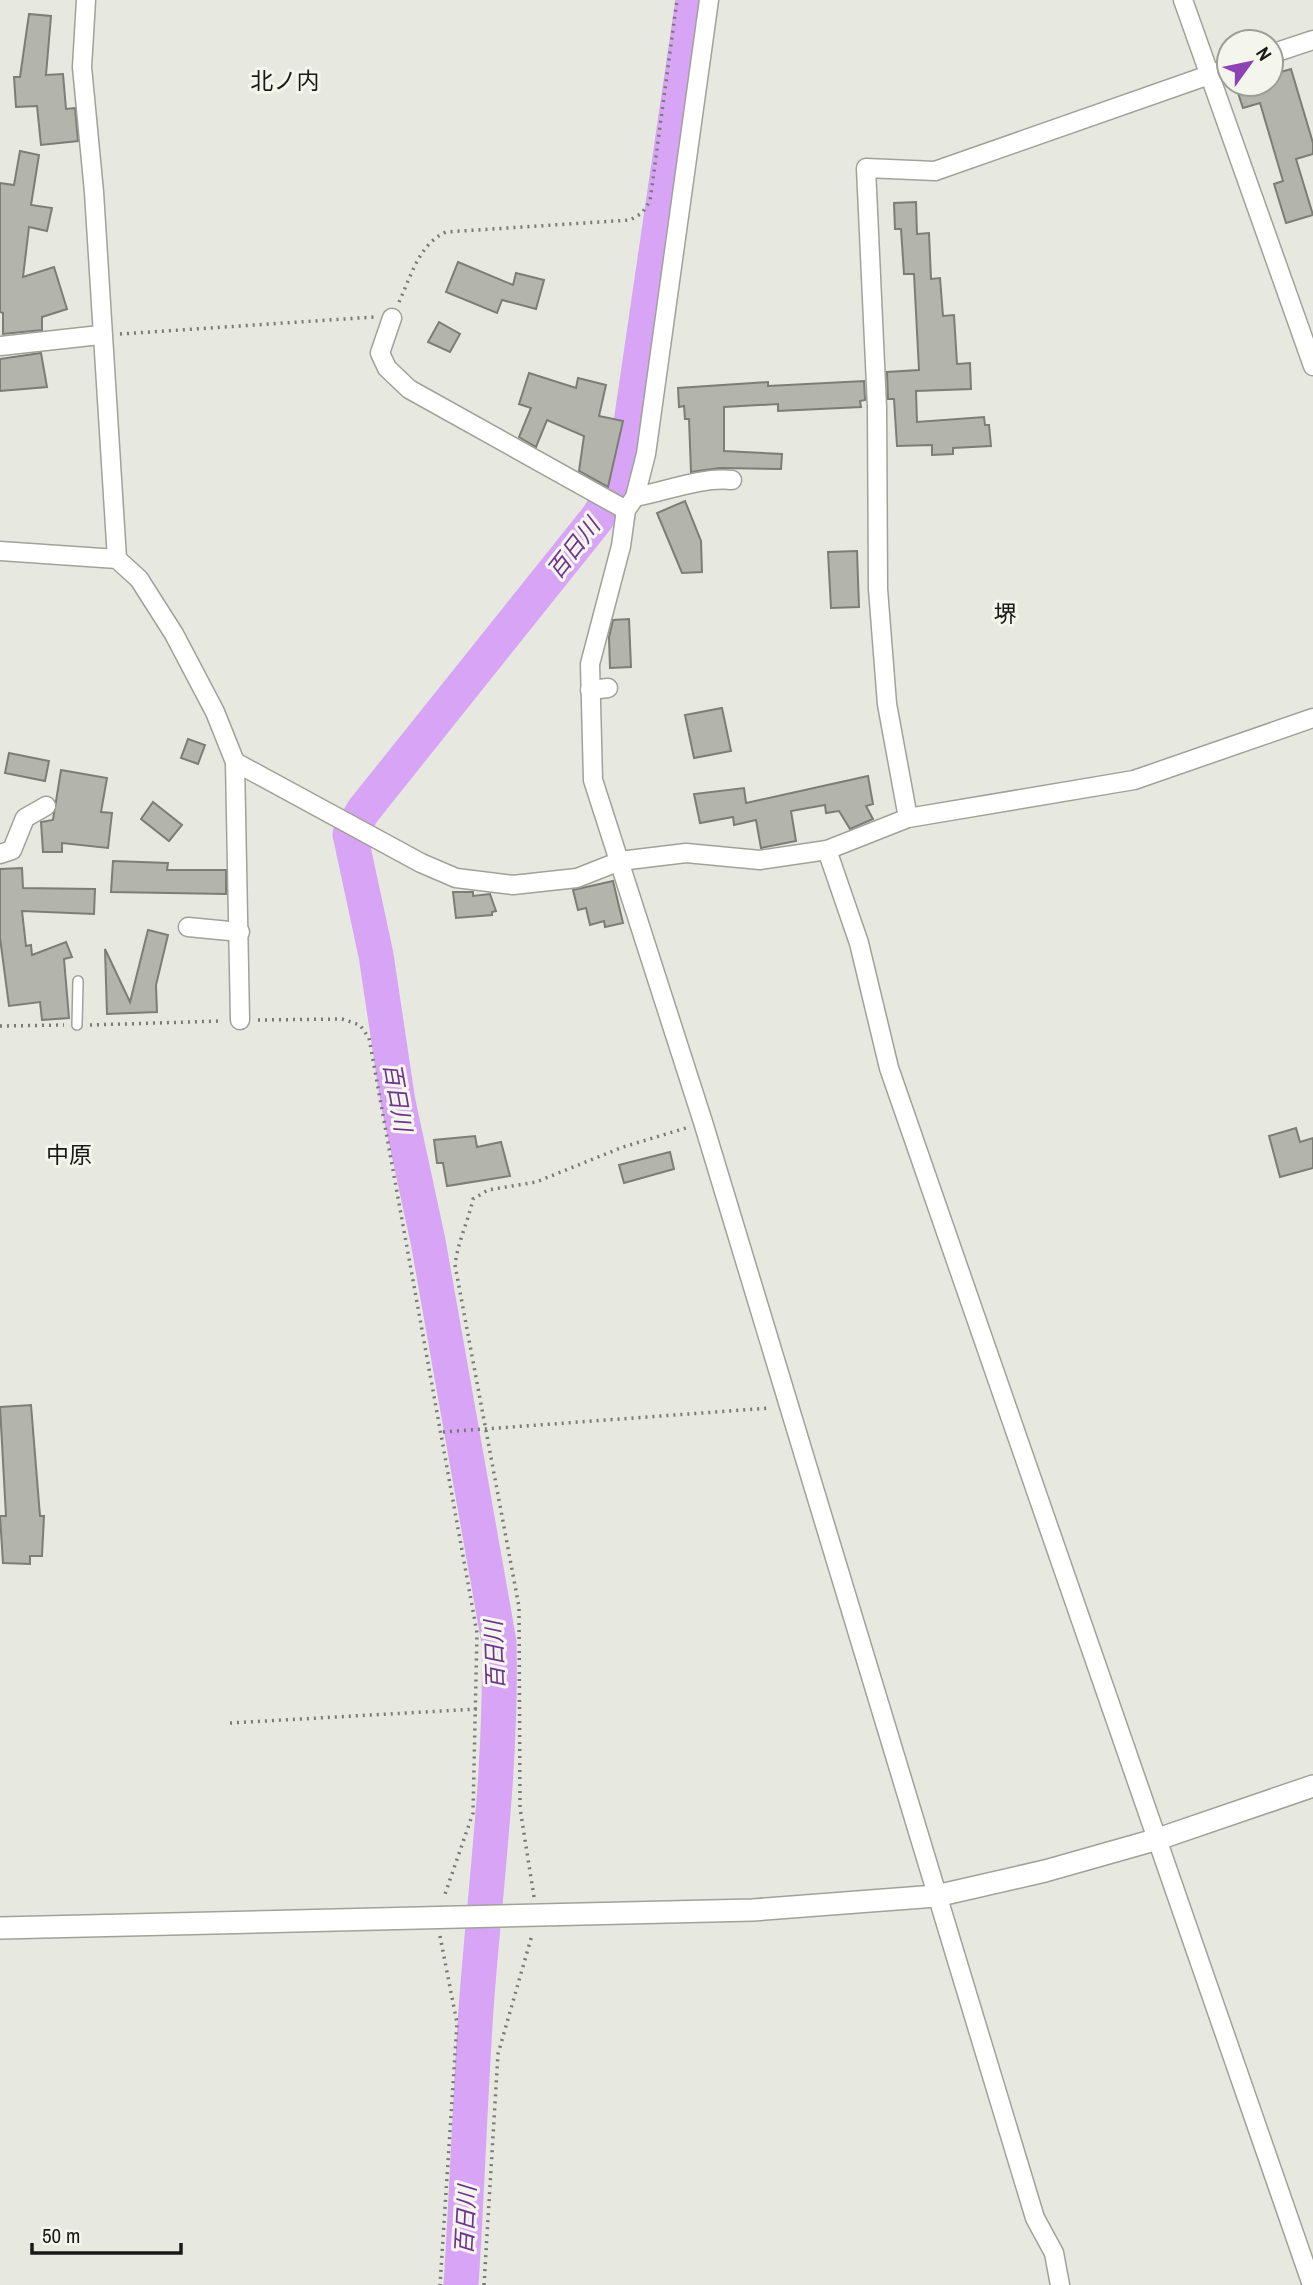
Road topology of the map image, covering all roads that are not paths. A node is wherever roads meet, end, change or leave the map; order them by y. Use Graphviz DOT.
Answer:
graph roads {
  1 [pos="86,0"];
  2 [pos="709,0"];
  3 [pos="1183,0"];
  4 [pos="1313,40"];
  5 [pos="1285,49"];
  6 [pos="1215,73"];
  7 [pos="1211,74"];
  8 [pos="392,318"];
  9 [pos="100,335"];
  10 [pos="0,346"];
  11 [pos="1313,366"];
  12 [pos="732,480"];
  13 [pos="618,502"];
  14 [pos="0,551"];
  15 [pos="117,559"];
  16 [pos="1313,718"];
  17 [pos="235,762"];
  18 [pos="46,806"];
  19 [pos="908,818"];
  20 [pos="827,850"];
  21 [pos="0,854"];
  22 [pos="620,861"];
  23 [pos="188,927"];
  24 [pos="240,932"];
  25 [pos="78,981"];
  26 [pos="240,1020"];
  27 [pos="77,1025"];
  28 [pos="1313,1786"];
  29 [pos="1158,1839"];
  30 [pos="936,1896"];
  31 [pos="0,1928"];
  32 [pos="1060,2285"];
  33 [pos="1312,2285"];
  1 -- 9 [label="street"];
  2 -- 13 [label="street"];
  3 -- 7 [label="street"];
  4 -- 5 [label="street"];
  6 -- 7 [label="street"];
  7 -- 11 [label="street"];
  7 -- 19 [label="street"];
  8 -- 13 [label="street"];
  9 -- 10 [label="street"];
  9 -- 15 [label="street"];
  12 -- 13 [label="street"];
  13 -- 22 [label="street"];
  14 -- 15 [label="street"];
  15 -- 17 [label="street"];
  16 -- 19 [label="street"];
  17 -- 22 [label="street"];
  17 -- 24 [label="street"];
  18 -- 21 [label="street"];
  19 -- 20 [label="street"];
  20 -- 22 [label="street"];
  20 -- 29 [label="street"];
  22 -- 30 [label="street"];
  23 -- 24 [label="street"];
  24 -- 26 [label="street"];
  25 -- 27 [label="lane"];
  28 -- 29 [label="street"];
  29 -- 30 [label="street"];
  29 -- 33 [label="street"];
  30 -- 31 [label="street"];
  30 -- 32 [label="street"];
}
